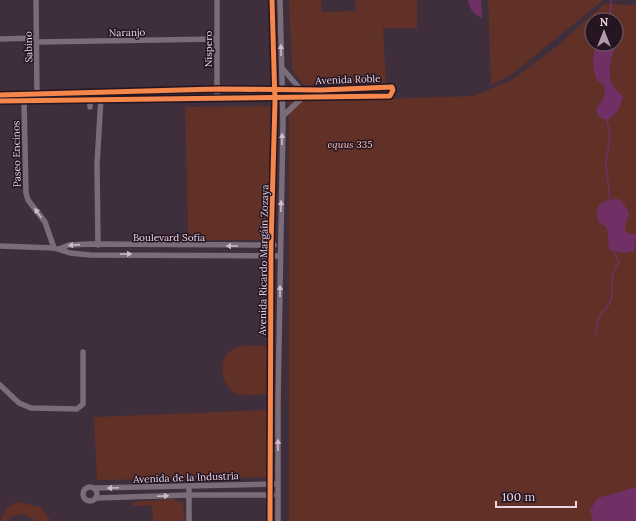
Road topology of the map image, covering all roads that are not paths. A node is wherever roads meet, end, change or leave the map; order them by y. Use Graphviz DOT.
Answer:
graph roads {
  1 [pos="36,0"];
  2 [pos="217,0"];
  3 [pos="272,0"];
  4 [pos="280,0"];
  5 [pos="0,39"];
  6 [pos="217,39"];
  7 [pos="36,40"];
  8 [pos="282,68"];
  9 [pos="353,88"];
  10 [pos="217,89"];
  11 [pos="274,89"];
  12 [pos="283,89"];
  13 [pos="302,90"];
  14 [pos="100,92"];
  15 [pos="90,93"];
  16 [pos="37,94"];
  17 [pos="0,95"];
  18 [pos="354,97"];
  19 [pos="217,98"];
  20 [pos="275,98"];
  21 [pos="283,98"];
  22 [pos="302,98"];
  23 [pos="90,100"];
  24 [pos="100,100"];
  25 [pos="0,101"];
  26 [pos="24,101"];
  27 [pos="90,107"];
  28 [pos="283,116"];
  29 [pos="98,245"];
  30 [pos="271,246"];
  31 [pos="280,246"];
  32 [pos="1,247"];
  33 [pos="57,248"];
  34 [pos="271,255"];
  35 [pos="280,256"];
  36 [pos="83,352"];
  37 [pos="0,385"];
  38 [pos="271,484"];
  39 [pos="278,484"];
  40 [pos="188,486"];
  41 [pos="95,488"];
  42 [pos="189,495"];
  43 [pos="270,495"];
  44 [pos="278,495"];
  45 [pos="96,498"];
  46 [pos="189,521"];
  47 [pos="270,521"];
  48 [pos="278,521"];
  1 -- 7 [label="street, Sabino"];
  2 -- 6 [label="street, Níspero"];
  3 -- 11 [label="street, Avenida Ricardo Margáin Zozaya"];
  8 -- 4 [label="street, Avenida Ricardo Margáin Zozaya, one-way"];
  5 -- 7 [label="street, Naranjo"];
  6 -- 7 [label="street, Naranjo"];
  6 -- 10 [label="street, Níspero"];
  7 -- 16 [label="street, Sabino"];
  8 -- 12 [label="street, Avenida Ricardo Margáin Zozaya"];
  8 -- 13 [label="street"];
  9 -- 13 [label="street, Avenida Roble"];
  9 -- 18 [label="street"];
  9 -- 18 [label="street, Avenida Roble"];
  10 -- 11 [label="street, Avenida Roble"];
  10 -- 14 [label="street, Avenida Roble"];
  10 -- 19 [label="street, Níspero"];
  11 -- 12 [label="street, Avenida Roble"];
  11 -- 20 [label="street, Avenida Ricardo Margáin Zozaya"];
  12 -- 13 [label="street, Avenida Roble"];
  12 -- 21 [label="street, Avenida Ricardo Margáin Zozaya"];
  14 -- 15 [label="street, Avenida Roble"];
  14 -- 24 [label="street"];
  15 -- 16 [label="street, Avenida Roble"];
  15 -- 23 [label="street"];
  16 -- 17 [label="street, Avenida Roble"];
  18 -- 22 [label="street, Avenida Roble"];
  19 -- 20 [label="street, Avenida Roble"];
  19 -- 24 [label="street, Avenida Roble"];
  20 -- 21 [label="street, Avenida Roble"];
  20 -- 30 [label="street, Avenida Ricardo Margáin Zozaya"];
  21 -- 22 [label="street, Avenida Roble"];
  21 -- 28 [label="street, Avenida Ricardo Margáin Zozaya"];
  22 -- 28 [label="street"];
  23 -- 24 [label="street, Avenida Roble"];
  23 -- 26 [label="street, Avenida Roble"];
  23 -- 27 [label="street"];
  24 -- 29 [label="street"];
  25 -- 26 [label="street, Avenida Roble"];
  33 -- 26 [label="street, Paseo Encinos, one-way"];
  31 -- 28 [label="street, Avenida Ricardo Margáin Zozaya, one-way"];
  30 -- 29 [label="street, Boulevard Sofía, one-way"];
  29 -- 33 [label="street, Boulevard Sofía, one-way"];
  30 -- 31 [label="street, Boulevard Sofía"];
  30 -- 34 [label="street, Avenida Ricardo Margáin Zozaya"];
  31 -- 35 [label="street, Avenida Ricardo Margáin Zozaya"];
  32 -- 33 [label="street, Boulevard Sofía"];
  33 -- 34 [label="street, Boulevard Sofía, one-way"];
  34 -- 35 [label="street, Boulevard Sofía"];
  34 -- 38 [label="street, Avenida Ricardo Margáin Zozaya"];
  39 -- 35 [label="street, Avenida Ricardo Margáin Zozaya, one-way"];
  36 -- 37 [label="street"];
  38 -- 39 [label="street, Avenida de la Industria"];
  38 -- 40 [label="street, Avenida de la Industria"];
  38 -- 43 [label="street, Avenida Ricardo Margáin Zozaya"];
  39 -- 44 [label="street, Avenida Ricardo Margáin Zozaya"];
  40 -- 41 [label="street, Avenida de la Industria, one-way"];
  40 -- 42 [label="street"];
  41 -- 45 [label="street"];
  41 -- 45 [label="street"];
  42 -- 43 [label="street, Avenida de la Industria"];
  45 -- 42 [label="street, Avenida de la Industria, one-way"];
  42 -- 46 [label="street"];
  43 -- 44 [label="street, Avenida de la Industria"];
  43 -- 47 [label="street, Avenida Ricardo Margáin Zozaya"];
  44 -- 48 [label="street, Avenida Ricardo Margáin Zozaya"];
}
